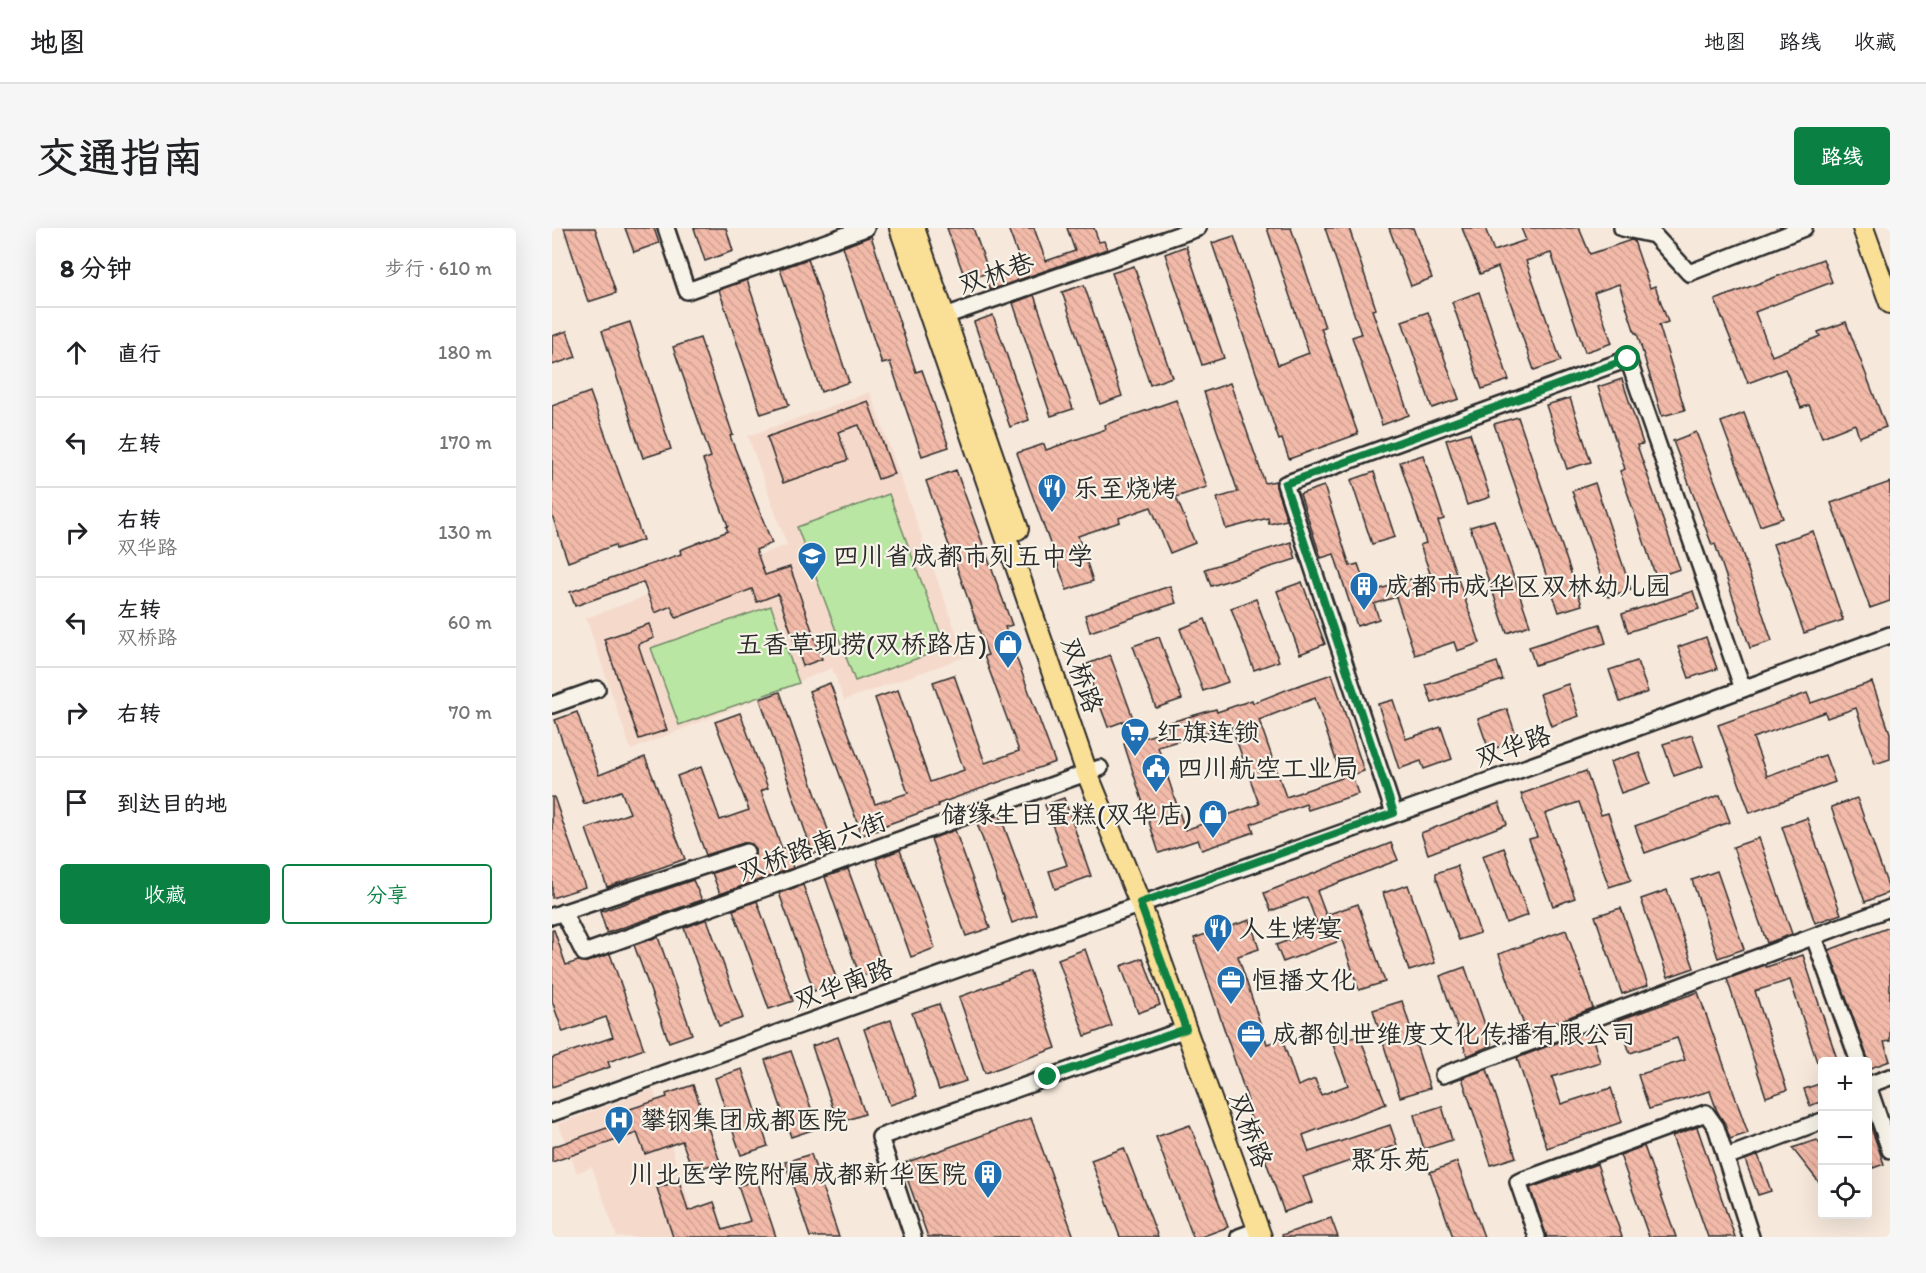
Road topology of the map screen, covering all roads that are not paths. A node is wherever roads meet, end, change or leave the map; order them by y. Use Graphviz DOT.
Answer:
graph roads {
  1 [pos="666,228"];
  2 [pos="866,228"];
  3 [pos="900,228"];
  4 [pos="914,228"];
  5 [pos="1198,228"];
  6 [pos="1622,228"];
  7 [pos="1804,228"];
  8 [pos="1863,228"];
  9 [pos="1890,303"];
  10 [pos="945,316"];
  11 [pos="1890,635"];
  12 [pos="597,689"];
  13 [pos="1743,689"];
  14 [pos="552,705"];
  15 [pos="1094,770"];
  16 [pos="1394,813"];
  17 [pos="746,852"];
  18 [pos="1145,901"];
  19 [pos="1890,908"];
  20 [pos="557,914"];
  21 [pos="1814,937"];
  22 [pos="1186,1029"];
  23 [pos="1857,1057"];
  24 [pos="1443,1075"];
  25 [pos="1890,1077"];
  26 [pos="1872,1084"];
  27 [pos="1872,1108"];
  28 [pos="552,1113"];
  29 [pos="1818,1122"];
  30 [pos="1890,1150"];
  31 [pos="1726,1157"];
  32 [pos="1264,1235"];
  33 [pos="913,1237"];
  34 [pos="1239,1237"];
  35 [pos="1538,1237"];
  36 [pos="1751,1237"];
  1 -- 2 [label="street"];
  3 -- 15 [label="main road, 双桥路"];
  4 -- 10 [label="main road, 双桥路"];
  5 -- 10 [label="street, 双林巷"];
  6 -- 7 [label="street"];
  8 -- 9 [label="main road"];
  10 -- 15 [label="main road, 双桥路"];
  11 -- 13 [label="street, 双华路"];
  12 -- 14 [label="street"];
  13 -- 16 [label="street, 双华路"];
  13 -- 16 [label="street"];
  15 -- 18 [label="main road, 双桥路"];
  15 -- 20 [label="street, 双桥路南六街"];
  16 -- 18 [label="street, 双华路"];
  17 -- 20 [label="street"];
  18 -- 22 [label="main road, 双桥路"];
  18 -- 28 [label="street, 双华南路"];
  18 -- 32 [label="main road, 双桥路"];
  19 -- 21 [label="street"];
  21 -- 23 [label="street"];
  21 -- 24 [label="street"];
  22 -- 32 [label="main road, 双桥路"];
  22 -- 33 [label="street"];
  25 -- 26 [label="street"];
  27 -- 30 [label="street"];
  29 -- 31 [label="street"];
  31 -- 35 [label="street"];
  31 -- 36 [label="street"];
  32 -- 34 [label="street"];
}
